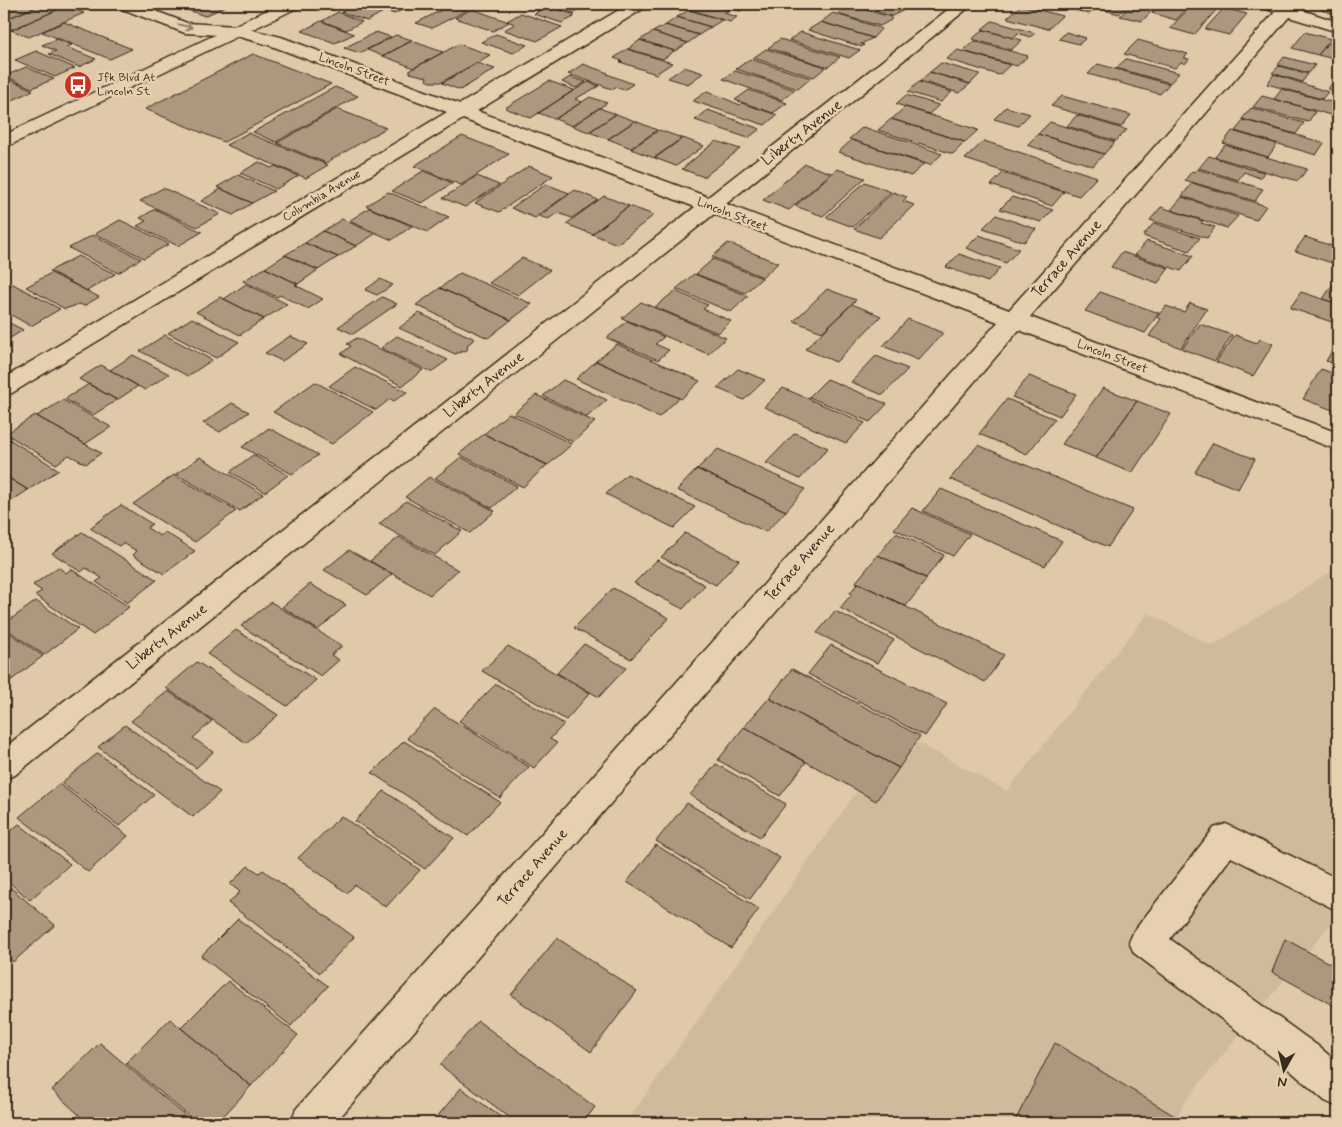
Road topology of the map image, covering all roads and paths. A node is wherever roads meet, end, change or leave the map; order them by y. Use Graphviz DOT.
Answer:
graph roads {
  1 [pos="123,4"];
  2 [pos="293,4"];
  3 [pos="640,4"];
  4 [pos="965,4"];
  5 [pos="1266,4"];
  6 [pos="1288,7"];
  7 [pos="1338,26"];
  8 [pos="236,31"];
  9 [pos="464,111"];
  10 [pos="4,142"];
  11 [pos="709,206"];
  12 [pos="1012,320"];
  13 [pos="4,388"];
  14 [pos="1338,442"];
  15 [pos="4,766"];
  16 [pos="1338,896"];
  17 [pos="1338,1088"];
  18 [pos="310,1123"];
  1 -- 8 [label="street, Lincoln Street, one-way"];
  2 -- 8 [label="street"];
  3 -- 9 [label="street, Columbia Avenue"];
  4 -- 11 [label="street, Liberty Avenue"];
  5 -- 6 [label="street"];
  6 -- 7 [label="street"];
  6 -- 12 [label="street, Terrace Avenue"];
  8 -- 9 [label="street, Lincoln Street"];
  8 -- 10 [label="street"];
  9 -- 11 [label="street, Lincoln Street"];
  9 -- 13 [label="street, Columbia Avenue"];
  11 -- 12 [label="street, Lincoln Street"];
  11 -- 15 [label="street, Liberty Avenue"];
  12 -- 14 [label="street, Lincoln Street"];
  12 -- 18 [label="street, Terrace Avenue"];
  16 -- 17 [label="street"];
}
